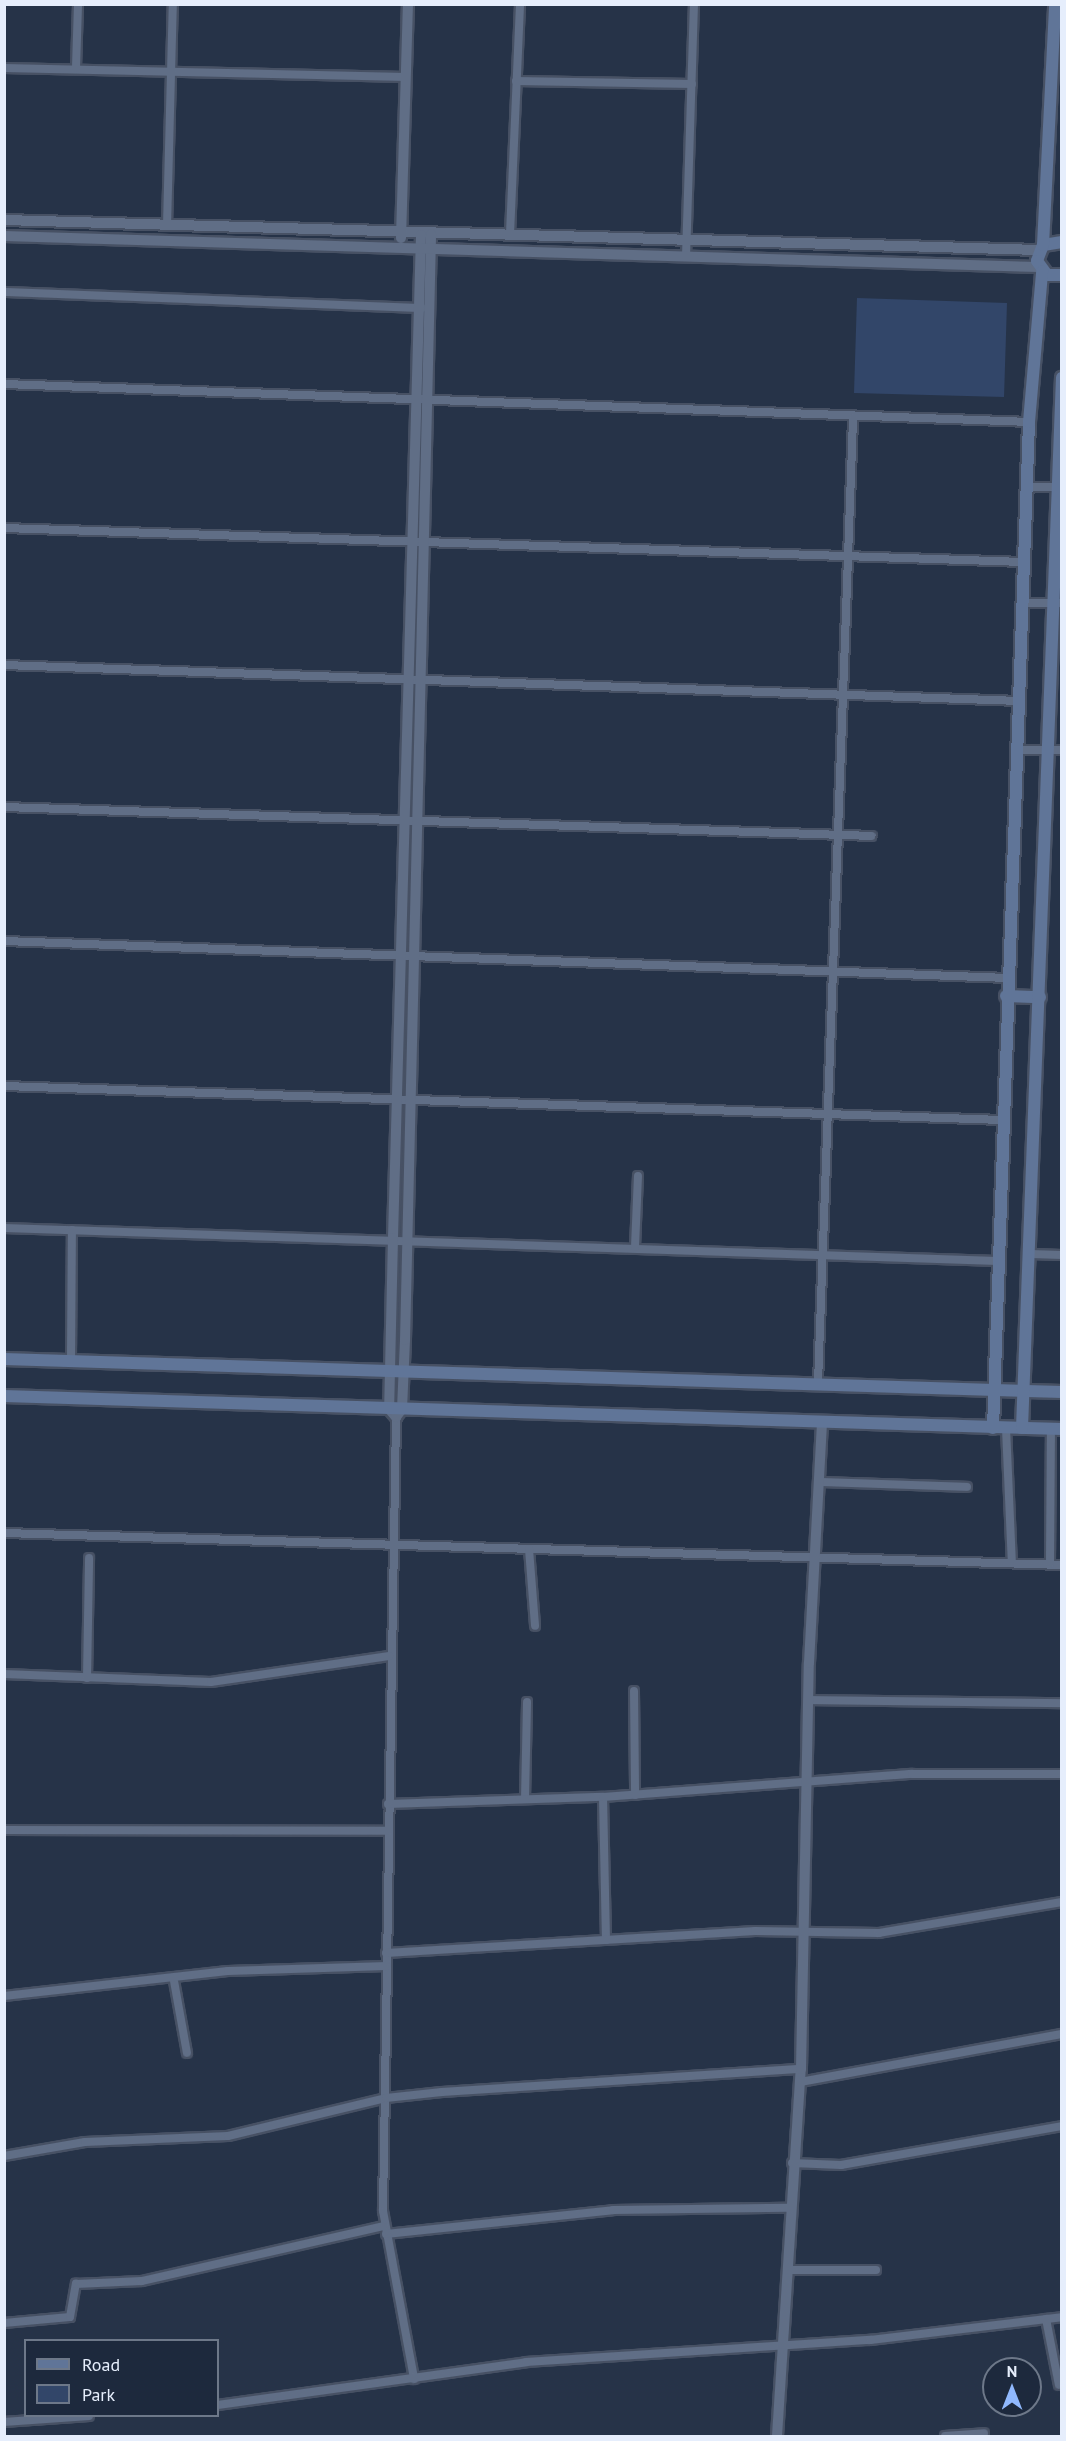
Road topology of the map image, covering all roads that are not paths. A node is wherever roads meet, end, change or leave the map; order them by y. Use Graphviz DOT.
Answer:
graph roads {
  1 [pos="78,4"];
  2 [pos="173,4"];
  3 [pos="408,4"];
  4 [pos="520,4"];
  5 [pos="694,4"];
  6 [pos="1054,4"];
  7 [pos="4,68"];
  8 [pos="76,68"];
  9 [pos="171,71"];
  10 [pos="406,77"];
  11 [pos="516,81"];
  12 [pos="692,84"];
  13 [pos="4,220"];
  14 [pos="167,226"];
  15 [pos="401,233"];
  16 [pos="426,234"];
  17 [pos="510,234"];
  18 [pos="4,236"];
  19 [pos="687,238"];
  20 [pos="1062,242"];
  21 [pos="1041,247"];
  22 [pos="400,249"];
  23 [pos="427,250"];
  24 [pos="686,257"];
  25 [pos="1040,269"];
  26 [pos="1062,275"];
  27 [pos="4,292"];
  28 [pos="422,308"];
  29 [pos="1062,378"];
  30 [pos="4,384"];
  31 [pos="416,399"];
  32 [pos="429,399"];
  33 [pos="853,418"];
  34 [pos="1029,422"];
  35 [pos="1028,487"];
  36 [pos="1060,487"];
  37 [pos="4,528"];
  38 [pos="412,541"];
  39 [pos="425,541"];
  40 [pos="849,554"];
  41 [pos="1024,562"];
  42 [pos="1023,603"];
  43 [pos="1058,603"];
  44 [pos="4,665"];
  45 [pos="409,679"];
  46 [pos="421,679"];
  47 [pos="843,695"];
  48 [pos="1019,701"];
  49 [pos="1017,750"];
  50 [pos="1055,750"];
  51 [pos="4,807"];
  52 [pos="405,820"];
  53 [pos="417,821"];
  54 [pos="838,835"];
  55 [pos="872,836"];
  56 [pos="4,941"];
  57 [pos="400,957"];
  58 [pos="413,957"];
  59 [pos="833,972"];
  60 [pos="1007,978"];
  61 [pos="1006,996"];
  62 [pos="1040,998"];
  63 [pos="4,1086"];
  64 [pos="396,1098"];
  65 [pos="409,1098"];
  66 [pos="828,1113"];
  67 [pos="1001,1120"];
  68 [pos="638,1176"];
  69 [pos="4,1228"];
  70 [pos="72,1230"];
  71 [pos="393,1238"];
  72 [pos="406,1238"];
  73 [pos="635,1247"];
  74 [pos="823,1254"];
  75 [pos="1030,1254"];
  76 [pos="1062,1255"];
  77 [pos="997,1261"];
  78 [pos="4,1359"];
  79 [pos="71,1360"];
  80 [pos="397,1368"];
  81 [pos="818,1383"];
  82 [pos="994,1390"];
  83 [pos="1023,1391"];
  84 [pos="1062,1392"];
  85 [pos="4,1396"];
  86 [pos="396,1412"];
  87 [pos="822,1424"];
  88 [pos="1000,1428"];
  89 [pos="1022,1428"];
  90 [pos="1057,1429"];
  91 [pos="819,1482"];
  92 [pos="967,1487"];
  93 [pos="4,1533"];
  94 [pos="392,1544"];
  95 [pos="529,1549"];
  96 [pos="89,1558"];
  97 [pos="814,1559"];
  98 [pos="1012,1563"];
  99 [pos="1050,1564"];
  100 [pos="1062,1564"];
  101 [pos="535,1626"];
  102 [pos="389,1656"];
  103 [pos="4,1674"];
  104 [pos="87,1678"];
  105 [pos="634,1691"];
  106 [pos="808,1700"];
  107 [pos="527,1702"];
  108 [pos="1062,1703"];
  109 [pos="1062,1774"];
  110 [pos="806,1785"];
  111 [pos="635,1796"];
  112 [pos="603,1797"];
  113 [pos="525,1799"];
  114 [pos="388,1804"];
  115 [pos="4,1830"];
  116 [pos="388,1831"];
  117 [pos="1062,1902"];
  118 [pos="802,1932"];
  119 [pos="606,1940"];
  120 [pos="386,1953"];
  121 [pos="387,1966"];
  122 [pos="174,1981"];
  123 [pos="4,1996"];
  124 [pos="1062,2034"];
  125 [pos="187,2053"];
  126 [pos="801,2069"];
  127 [pos="800,2082"];
  128 [pos="386,2098"];
  129 [pos="1062,2126"];
  130 [pos="4,2156"];
  131 [pos="792,2163"];
  132 [pos="788,2208"];
  133 [pos="385,2230"];
  134 [pos="876,2270"];
  135 [pos="788,2271"];
  136 [pos="1062,2317"];
  137 [pos="1046,2319"];
  138 [pos="4,2323"];
  139 [pos="783,2341"];
  140 [pos="414,2379"];
  141 [pos="1059,2385"];
  142 [pos="219,2405"];
  143 [pos="65,2417"];
  144 [pos="4,2422"];
  145 [pos="984,2433"];
  146 [pos="777,2436"];
  147 [pos="945,2436"];
  1 -- 8 [label="street"];
  2 -- 9 [label="street"];
  3 -- 10 [label="street"];
  4 -- 11 [label="street"];
  5 -- 12 [label="street"];
  6 -- 21 [label="main road"];
  7 -- 8 [label="street"];
  8 -- 9 [label="street"];
  9 -- 10 [label="street"];
  9 -- 14 [label="street"];
  10 -- 15 [label="street"];
  11 -- 12 [label="street"];
  11 -- 17 [label="street"];
  12 -- 19 [label="street"];
  13 -- 14 [label="street"];
  14 -- 15 [label="street"];
  15 -- 16 [label="street"];
  15 -- 22 [label="street"];
  16 -- 17 [label="street"];
  16 -- 23 [label="street"];
  17 -- 19 [label="street"];
  18 -- 22 [label="street"];
  19 -- 21 [label="street"];
  19 -- 24 [label="street"];
  20 -- 21 [label="main road"];
  21 -- 25 [label="main road"];
  22 -- 23 [label="street"];
  23 -- 24 [label="street"];
  23 -- 28 [label="street"];
  23 -- 32 [label="street"];
  24 -- 25 [label="street"];
  25 -- 26 [label="main road"];
  25 -- 34 [label="main road"];
  27 -- 28 [label="street"];
  28 -- 31 [label="street"];
  29 -- 36 [label="main road"];
  30 -- 31 [label="street"];
  31 -- 32 [label="street"];
  31 -- 38 [label="street"];
  32 -- 33 [label="street"];
  32 -- 39 [label="street"];
  33 -- 34 [label="street"];
  33 -- 40 [label="street"];
  34 -- 35 [label="main road"];
  35 -- 36 [label="street"];
  35 -- 41 [label="main road"];
  36 -- 43 [label="main road"];
  37 -- 38 [label="street"];
  38 -- 39 [label="street"];
  38 -- 45 [label="street"];
  39 -- 40 [label="street"];
  39 -- 46 [label="street"];
  40 -- 41 [label="street"];
  40 -- 47 [label="street"];
  41 -- 42 [label="main road"];
  42 -- 43 [label="street"];
  42 -- 48 [label="main road"];
  43 -- 50 [label="main road"];
  44 -- 45 [label="street"];
  45 -- 46 [label="street"];
  45 -- 52 [label="street"];
  46 -- 47 [label="street"];
  46 -- 53 [label="street"];
  47 -- 48 [label="street"];
  47 -- 54 [label="street"];
  48 -- 49 [label="main road"];
  49 -- 50 [label="street"];
  49 -- 60 [label="main road"];
  50 -- 62 [label="main road"];
  51 -- 52 [label="street"];
  52 -- 53 [label="street"];
  52 -- 57 [label="street"];
  53 -- 54 [label="street"];
  53 -- 58 [label="street"];
  54 -- 55 [label="street"];
  54 -- 59 [label="street"];
  56 -- 57 [label="street"];
  57 -- 58 [label="street"];
  57 -- 64 [label="street"];
  58 -- 59 [label="street"];
  58 -- 65 [label="street"];
  59 -- 60 [label="street"];
  59 -- 66 [label="street"];
  60 -- 61 [label="main road"];
  61 -- 62 [label="main road"];
  61 -- 67 [label="main road"];
  62 -- 75 [label="main road"];
  63 -- 64 [label="street"];
  64 -- 65 [label="street"];
  64 -- 71 [label="street"];
  65 -- 66 [label="street"];
  65 -- 72 [label="street"];
  66 -- 67 [label="street"];
  66 -- 74 [label="street"];
  67 -- 77 [label="main road"];
  68 -- 73 [label="street"];
  69 -- 70 [label="street"];
  70 -- 71 [label="street"];
  70 -- 79 [label="street"];
  71 -- 72 [label="street"];
  71 -- 80 [label="street"];
  72 -- 73 [label="street"];
  72 -- 80 [label="street"];
  73 -- 74 [label="street"];
  74 -- 77 [label="street"];
  74 -- 81 [label="street"];
  75 -- 76 [label="street"];
  75 -- 83 [label="main road"];
  77 -- 82 [label="main road"];
  78 -- 79 [label="main road"];
  79 -- 80 [label="main road"];
  80 -- 81 [label="main road"];
  80 -- 86 [label="street"];
  81 -- 82 [label="main road"];
  82 -- 83 [label="main road"];
  82 -- 88 [label="main road"];
  83 -- 84 [label="main road"];
  83 -- 89 [label="main road"];
  85 -- 86 [label="main road"];
  86 -- 87 [label="main road"];
  86 -- 94 [label="street"];
  87 -- 88 [label="main road"];
  87 -- 91 [label="street"];
  88 -- 89 [label="main road"];
  88 -- 98 [label="street"];
  89 -- 90 [label="main road"];
  90 -- 99 [label="street"];
  91 -- 92 [label="street"];
  91 -- 97 [label="street"];
  93 -- 94 [label="street"];
  94 -- 95 [label="street"];
  94 -- 102 [label="street"];
  95 -- 97 [label="street"];
  95 -- 101 [label="street"];
  96 -- 104 [label="street"];
  97 -- 98 [label="street"];
  97 -- 106 [label="street"];
  98 -- 99 [label="street"];
  99 -- 100 [label="street"];
  102 -- 104 [label="street"];
  102 -- 114 [label="street"];
  103 -- 104 [label="street"];
  105 -- 111 [label="street"];
  106 -- 108 [label="street"];
  106 -- 110 [label="street"];
  107 -- 113 [label="street"];
  109 -- 110 [label="street"];
  110 -- 111 [label="street"];
  110 -- 118 [label="street"];
  111 -- 112 [label="street"];
  112 -- 113 [label="street"];
  112 -- 119 [label="street"];
  113 -- 114 [label="street"];
  114 -- 116 [label="street"];
  115 -- 116 [label="street"];
  116 -- 120 [label="street"];
  117 -- 118 [label="street"];
  118 -- 119 [label="street"];
  118 -- 126 [label="street"];
  119 -- 120 [label="street"];
  120 -- 121 [label="street"];
  121 -- 122 [label="street"];
  121 -- 128 [label="street"];
  122 -- 123 [label="street"];
  122 -- 125 [label="street"];
  124 -- 127 [label="street"];
  126 -- 127 [label="street"];
  126 -- 128 [label="street"];
  127 -- 131 [label="street"];
  128 -- 130 [label="street"];
  128 -- 133 [label="street"];
  129 -- 131 [label="street"];
  131 -- 132 [label="street"];
  132 -- 133 [label="street"];
  132 -- 135 [label="street"];
  133 -- 138 [label="street"];
  133 -- 140 [label="street"];
  134 -- 135 [label="street"];
  135 -- 139 [label="street"];
  136 -- 137 [label="street"];
  137 -- 139 [label="street"];
  137 -- 141 [label="street"];
  139 -- 140 [label="street"];
  139 -- 146 [label="street"];
  140 -- 142 [label="street"];
  143 -- 144 [label="street"];
  145 -- 147 [label="street"];
}
